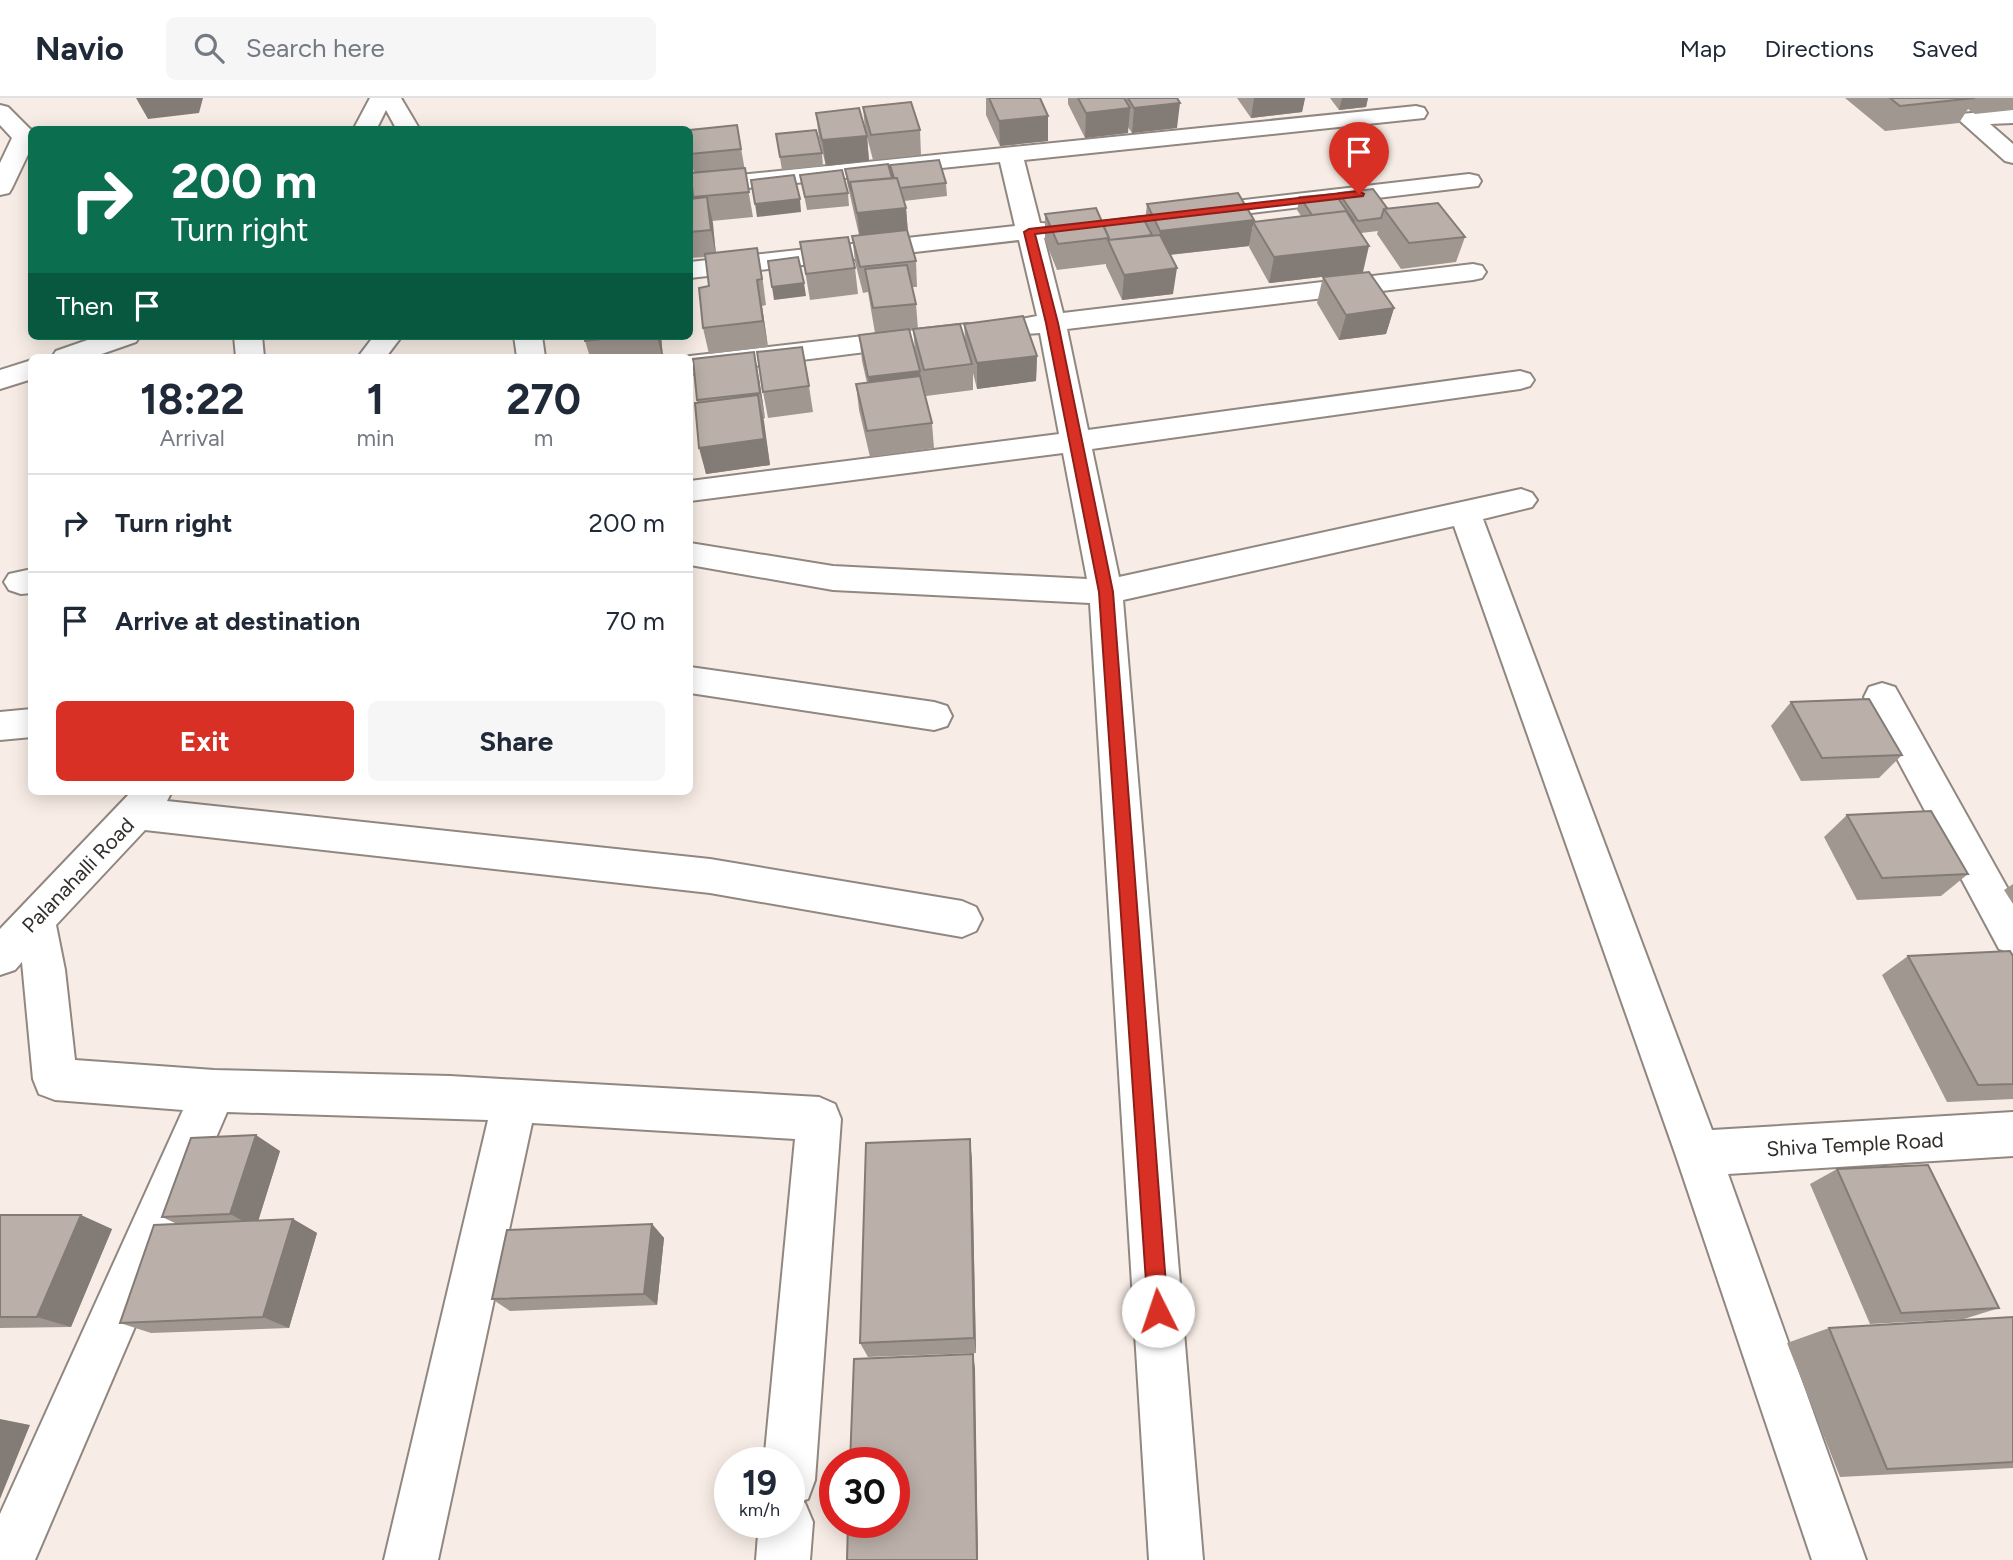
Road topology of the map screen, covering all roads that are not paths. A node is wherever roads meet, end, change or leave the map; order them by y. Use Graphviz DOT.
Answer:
graph roads {
  1 [pos="381,98"];
  2 [pos="390,98"];
  3 [pos="0,112"];
  4 [pos="1416,113"];
  5 [pos="2013,116"];
  6 [pos="366,126"];
  7 [pos="407,126"];
  8 [pos="28,137"];
  9 [pos="1010,153"];
  10 [pos="2013,156"];
  11 [pos="1469,181"];
  12 [pos="693,187"];
  13 [pos="0,188"];
  14 [pos="1167,216"];
  15 [pos="1071,227"];
  16 [pos="1029,232"];
  17 [pos="693,270"];
  18 [pos="1473,272"];
  19 [pos="1052,323"];
  20 [pos="115,340"];
  21 [pos="385,340"];
  22 [pos="75,354"];
  23 [pos="374,354"];
  24 [pos="693,365"];
  25 [pos="28,370"];
  26 [pos="0,380"];
  27 [pos="1520,380"];
  28 [pos="1074,442"];
  29 [pos="693,491"];
  30 [pos="1521,500"];
  31 [pos="1465,512"];
  32 [pos="693,555"];
  33 [pos="1106,592"];
  34 [pos="693,680"];
  35 [pos="1882,697"];
  36 [pos="933,716"];
  37 [pos="28,723"];
  38 [pos="0,726"];
  39 [pos="145,802"];
  40 [pos="962,919"];
  41 [pos="35,920"];
  42 [pos="2013,936"];
  43 [pos="0,957"];
  44 [pos="214,1091"];
  45 [pos="513,1103"];
  46 [pos="2013,1134"];
  47 [pos="1698,1153"];
  48 [pos="792,1447"];
  49 [pos="785,1538"];
  50 [pos="7,1560"];
  51 [pos="411,1560"];
  52 [pos="783,1560"];
  53 [pos="1176,1560"];
  54 [pos="1839,1560"];
  1 -- 6 [label="street"];
  2 -- 7 [label="street"];
  3 -- 8 [label="street"];
  4 -- 9 [label="street"];
  5 -- 10 [label="street"];
  8 -- 13 [label="street"];
  9 -- 12 [label="street"];
  9 -- 16 [label="street"];
  11 -- 14 [label="street"];
  15 -- 16 [label="street"];
  16 -- 17 [label="street"];
  16 -- 19 [label="street"];
  18 -- 19 [label="street"];
  19 -- 24 [label="street"];
  19 -- 28 [label="street"];
  20 -- 22 [label="street"];
  21 -- 23 [label="street"];
  25 -- 26 [label="street"];
  27 -- 28 [label="street"];
  28 -- 29 [label="street"];
  28 -- 33 [label="street"];
  30 -- 31 [label="street"];
  31 -- 33 [label="street"];
  31 -- 47 [label="street"];
  32 -- 33 [label="street"];
  33 -- 53 [label="street"];
  34 -- 36 [label="street"];
  35 -- 42 [label="street"];
  37 -- 38 [label="street"];
  39 -- 40 [label="street"];
  39 -- 41 [label="street, Palanahalli Road"];
  41 -- 43 [label="street, Palanahalli Road"];
  41 -- 44 [label="street"];
  44 -- 45 [label="street"];
  44 -- 50 [label="street"];
  45 -- 48 [label="street"];
  45 -- 51 [label="street"];
  46 -- 47 [label="street, Shiva Temple Road"];
  47 -- 54 [label="street"];
  49 -- 52 [label="street"];
}
